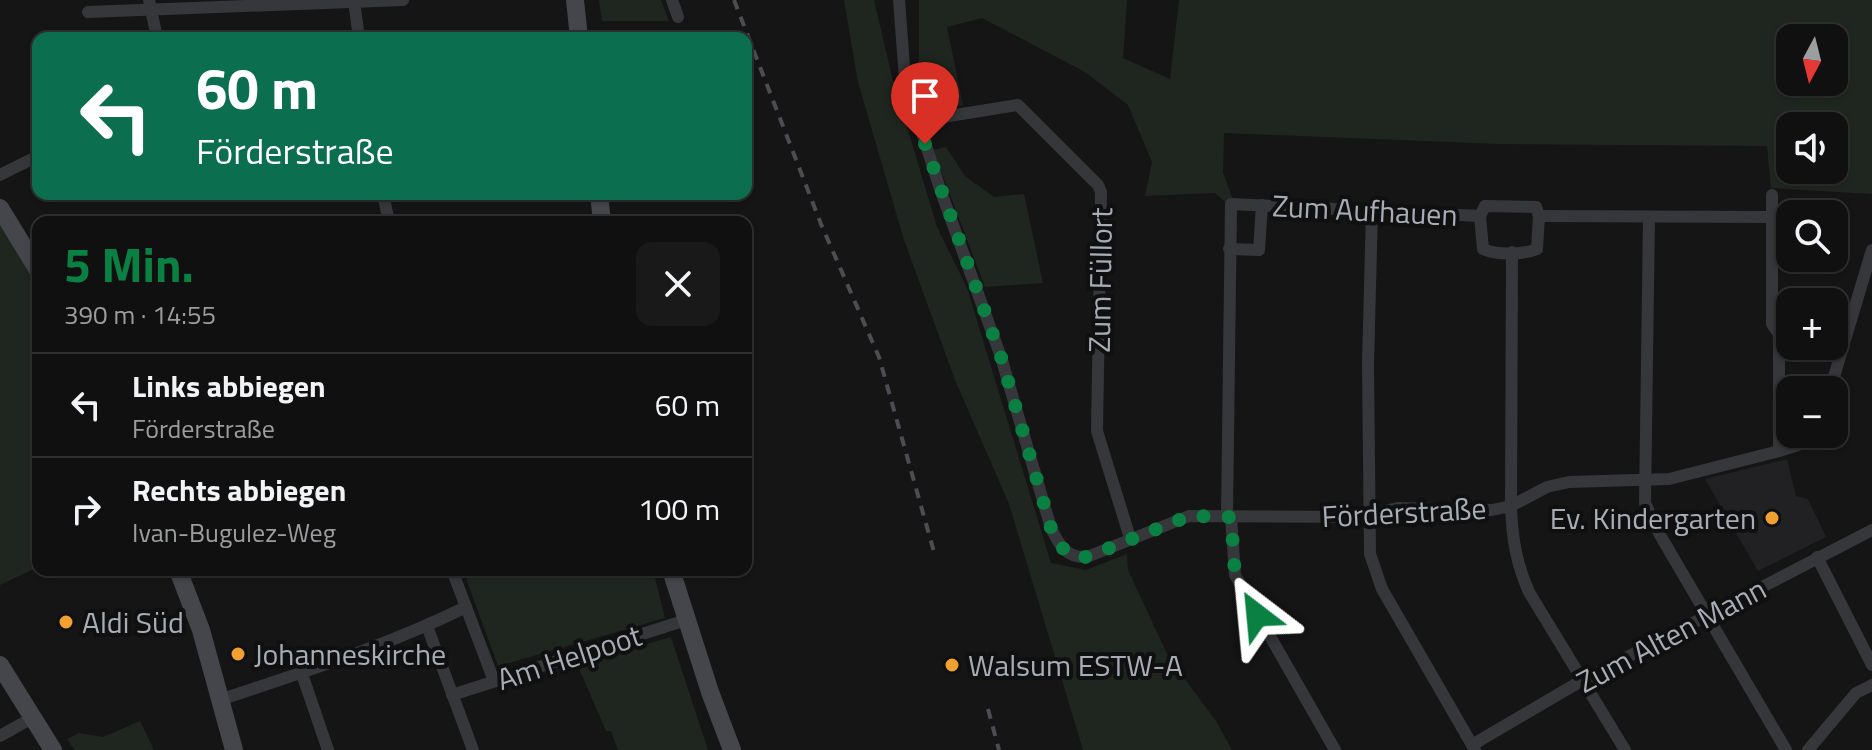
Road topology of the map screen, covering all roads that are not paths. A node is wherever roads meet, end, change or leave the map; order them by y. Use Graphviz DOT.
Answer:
graph roads {
  1 [pos="403,0"];
  2 [pos="575,0"];
  3 [pos="672,0"];
  4 [pos="899,0"];
  5 [pos="354,1"];
  6 [pos="150,5"];
  7 [pos="88,12"];
  8 [pos="678,17"];
  9 [pos="156,32"];
  10 [pos="358,32"];
  11 [pos="578,32"];
  12 [pos="918,121"];
  13 [pos="32,159"];
  14 [pos="0,175"];
  15 [pos="1772,195"];
  16 [pos="1262,205"];
  17 [pos="0,208"];
  18 [pos="1372,210"];
  19 [pos="1480,216"];
  20 [pos="1539,216"];
  21 [pos="1649,217"];
  22 [pos="1772,217"];
  23 [pos="1229,249"];
  24 [pos="1872,250"];
  25 [pos="1512,252"];
  26 [pos="32,260"];
  27 [pos="1834,376"];
  28 [pos="1788,448"];
  29 [pos="1779,451"];
  30 [pos="1645,481"];
  31 [pos="1511,506"];
  32 [pos="1229,516"];
  33 [pos="1369,516"];
  34 [pos="1872,530"];
  35 [pos="1130,538"];
  36 [pos="1817,557"];
  37 [pos="180,576"];
  38 [pos="454,576"];
  39 [pos="673,576"];
  40 [pos="466,607"];
  41 [pos="1708,614"];
  42 [pos="686,620"];
  43 [pos="427,626"];
  44 [pos="0,665"];
  45 [pos="1872,665"];
  46 [pos="302,674"];
  47 [pos="494,681"];
  48 [pos="1581,681"];
  49 [pos="1872,685"];
  50 [pos="452,695"];
  51 [pos="220,700"];
  52 [pos="32,718"];
  53 [pos="0,736"];
  54 [pos="1473,748"];
  55 [pos="53,750"];
  56 [pos="234,750"];
  57 [pos="328,750"];
  58 [pos="473,750"];
  59 [pos="732,750"];
  60 [pos="1335,750"];
  61 [pos="1625,750"];
  62 [pos="1786,750"];
  63 [pos="1808,750"];
  1 -- 5 [label="street"];
  2 -- 11 [label="street"];
  3 -- 8 [label="street"];
  4 -- 12 [label="street"];
  5 -- 6 [label="street"];
  5 -- 10 [label="street"];
  6 -- 7 [label="street"];
  6 -- 9 [label="street"];
  12 -- 35 [label="street, Förderstraße"];
  12 -- 35 [label="street, Zum Füllort"];
  13 -- 14 [label="street"];
  15 -- 22 [label="street"];
  16 -- 18 [label="street, Zum Aufhauen"];
  16 -- 23 [label="street"];
  16 -- 23 [label="street, Zum Aufhauen"];
  17 -- 26 [label="street"];
  18 -- 19 [label="street, Zum Aufhauen"];
  18 -- 33 [label="street"];
  19 -- 20 [label="street, Zum Aufhauen"];
  19 -- 25 [label="street"];
  20 -- 21 [label="street, Zum Aufhauen"];
  20 -- 25 [label="street"];
  21 -- 22 [label="street, Zum Aufhauen"];
  21 -- 30 [label="street"];
  22 -- 29 [label="street"];
  23 -- 32 [label="street"];
  24 -- 27 [label="street"];
  25 -- 31 [label="street"];
  28 -- 29 [label="street, Förderstraße"];
  29 -- 30 [label="street, Förderstraße"];
  30 -- 31 [label="street, Förderstraße"];
  30 -- 41 [label="street"];
  31 -- 33 [label="street, Förderstraße"];
  31 -- 48 [label="street"];
  32 -- 33 [label="street, Förderstraße"];
  32 -- 35 [label="street, Förderstraße"];
  32 -- 60 [label="street"];
  33 -- 54 [label="street"];
  34 -- 36 [label="street, Zum Alten Mann"];
  36 -- 41 [label="street, Zum Alten Mann"];
  36 -- 45 [label="street"];
  37 -- 51 [label="street"];
  38 -- 40 [label="street"];
  39 -- 42 [label="street"];
  40 -- 43 [label="street"];
  40 -- 47 [label="street"];
  41 -- 48 [label="street, Zum Alten Mann"];
  41 -- 62 [label="street"];
  42 -- 47 [label="street, Am Helpoot"];
  42 -- 59 [label="street"];
  43 -- 46 [label="street"];
  43 -- 50 [label="street"];
  44 -- 52 [label="street"];
  46 -- 51 [label="street"];
  46 -- 57 [label="street"];
  47 -- 50 [label="street, Am Helpoot"];
  48 -- 54 [label="street, Zum Alten Mann"];
  48 -- 61 [label="street"];
  49 -- 63 [label="street"];
  50 -- 58 [label="street"];
  51 -- 56 [label="street"];
  52 -- 53 [label="street"];
  52 -- 55 [label="street"];
}
